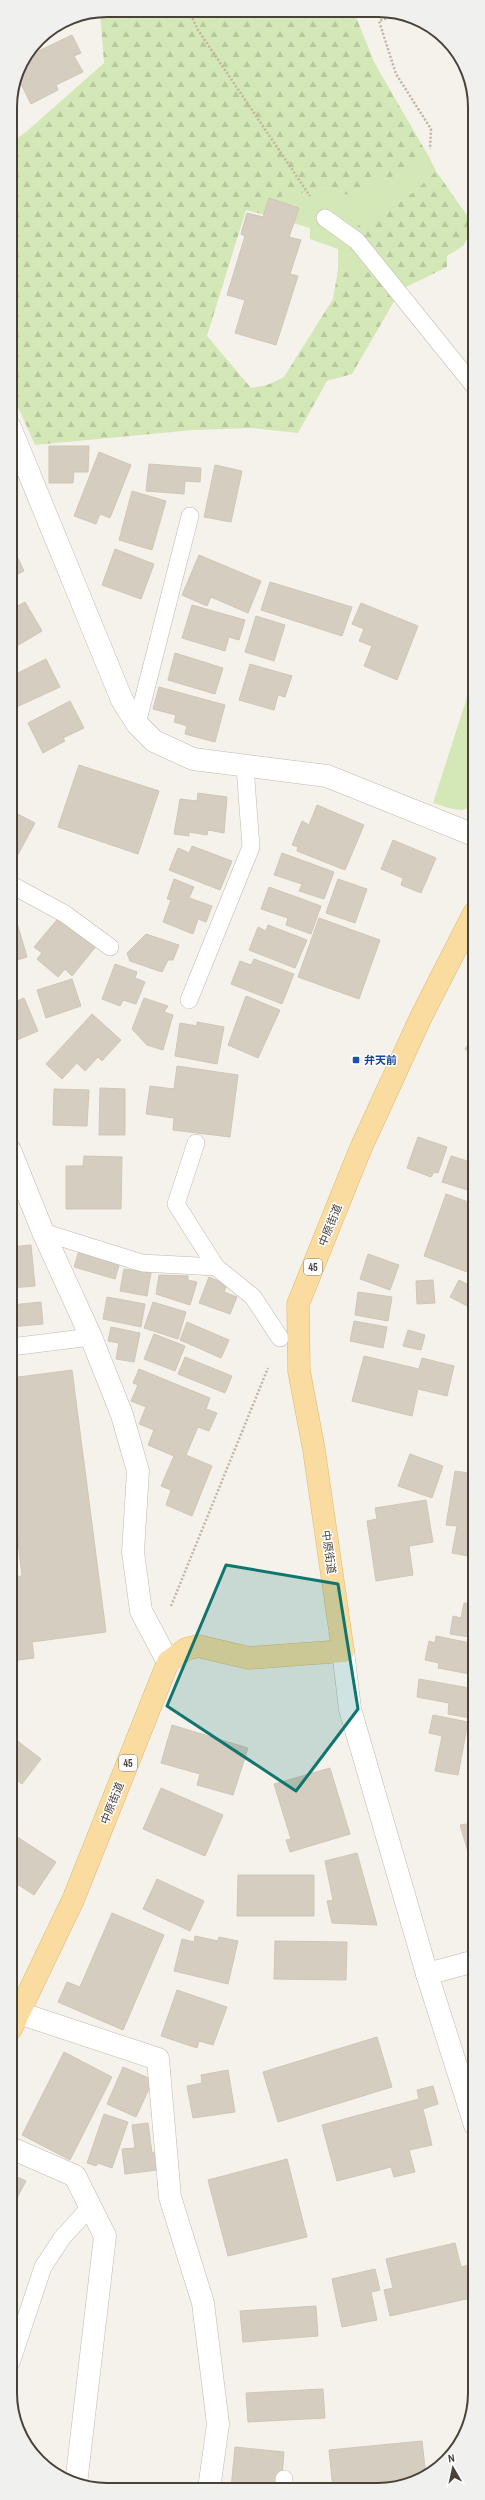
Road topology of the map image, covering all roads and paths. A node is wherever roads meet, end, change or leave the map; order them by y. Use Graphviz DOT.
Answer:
graph roads {
  1 [pos="192,17"];
  2 [pos="388,18"];
  3 [pos="430,149"];
  4 [pos="325,218"];
  5 [pos="468,379"];
  6 [pos="17,444"];
  7 [pos="190,516"];
  8 [pos="137,724"];
  9 [pos="245,767"];
  10 [pos="468,833"];
  11 [pos="17,888"];
  12 [pos="468,925"];
  13 [pos="110,947"];
  14 [pos="189,1000"];
  15 [pos="196,1143"];
  16 [pos="17,1167"];
  17 [pos="43,1232"];
  18 [pos="216,1267"];
  19 [pos="91,1337"];
  20 [pos="280,1338"];
  21 [pos="17,1346"];
  22 [pos="157,1639"];
  23 [pos="343,1651"];
  24 [pos="168,1662"];
  25 [pos="468,1963"];
  26 [pos="428,1974"];
  27 [pos="17,2017"];
  28 [pos="17,2022"];
  29 [pos="468,2103"];
  30 [pos="17,2151"];
  31 [pos="92,2206"];
  32 [pos="17,2344"];
  33 [pos="77,2478"];
  34 [pos="210,2483"];
  1 -- 4 [label="path"];
  2 -- 3 [label="path"];
  4 -- 5 [label="lane"];
  6 -- 8 [label="street"];
  7 -- 8 [label="lane"];
  8 -- 9 [label="street"];
  9 -- 10 [label="street"];
  9 -- 14 [label="lane"];
  11 -- 13 [label="lane"];
  12 -- 23 [label="main road, 中原街道 / 45"];
  15 -- 18 [label="lane"];
  16 -- 17 [label="street"];
  17 -- 18 [label="lane"];
  17 -- 19 [label="street"];
  18 -- 20 [label="lane"];
  19 -- 21 [label="lane"];
  19 -- 22 [label="street"];
  20 -- 22 [label="path"];
  22 -- 24 [label="street"];
  23 -- 24 [label="main road"];
  23 -- 26 [label="street"];
  24 -- 27 [label="main road, 中原街道 / 45"];
  25 -- 26 [label="street"];
  26 -- 29 [label="street"];
  28 -- 34 [label="street"];
  30 -- 31 [label="street"];
  31 -- 32 [label="lane"];
  31 -- 33 [label="street"];
}
